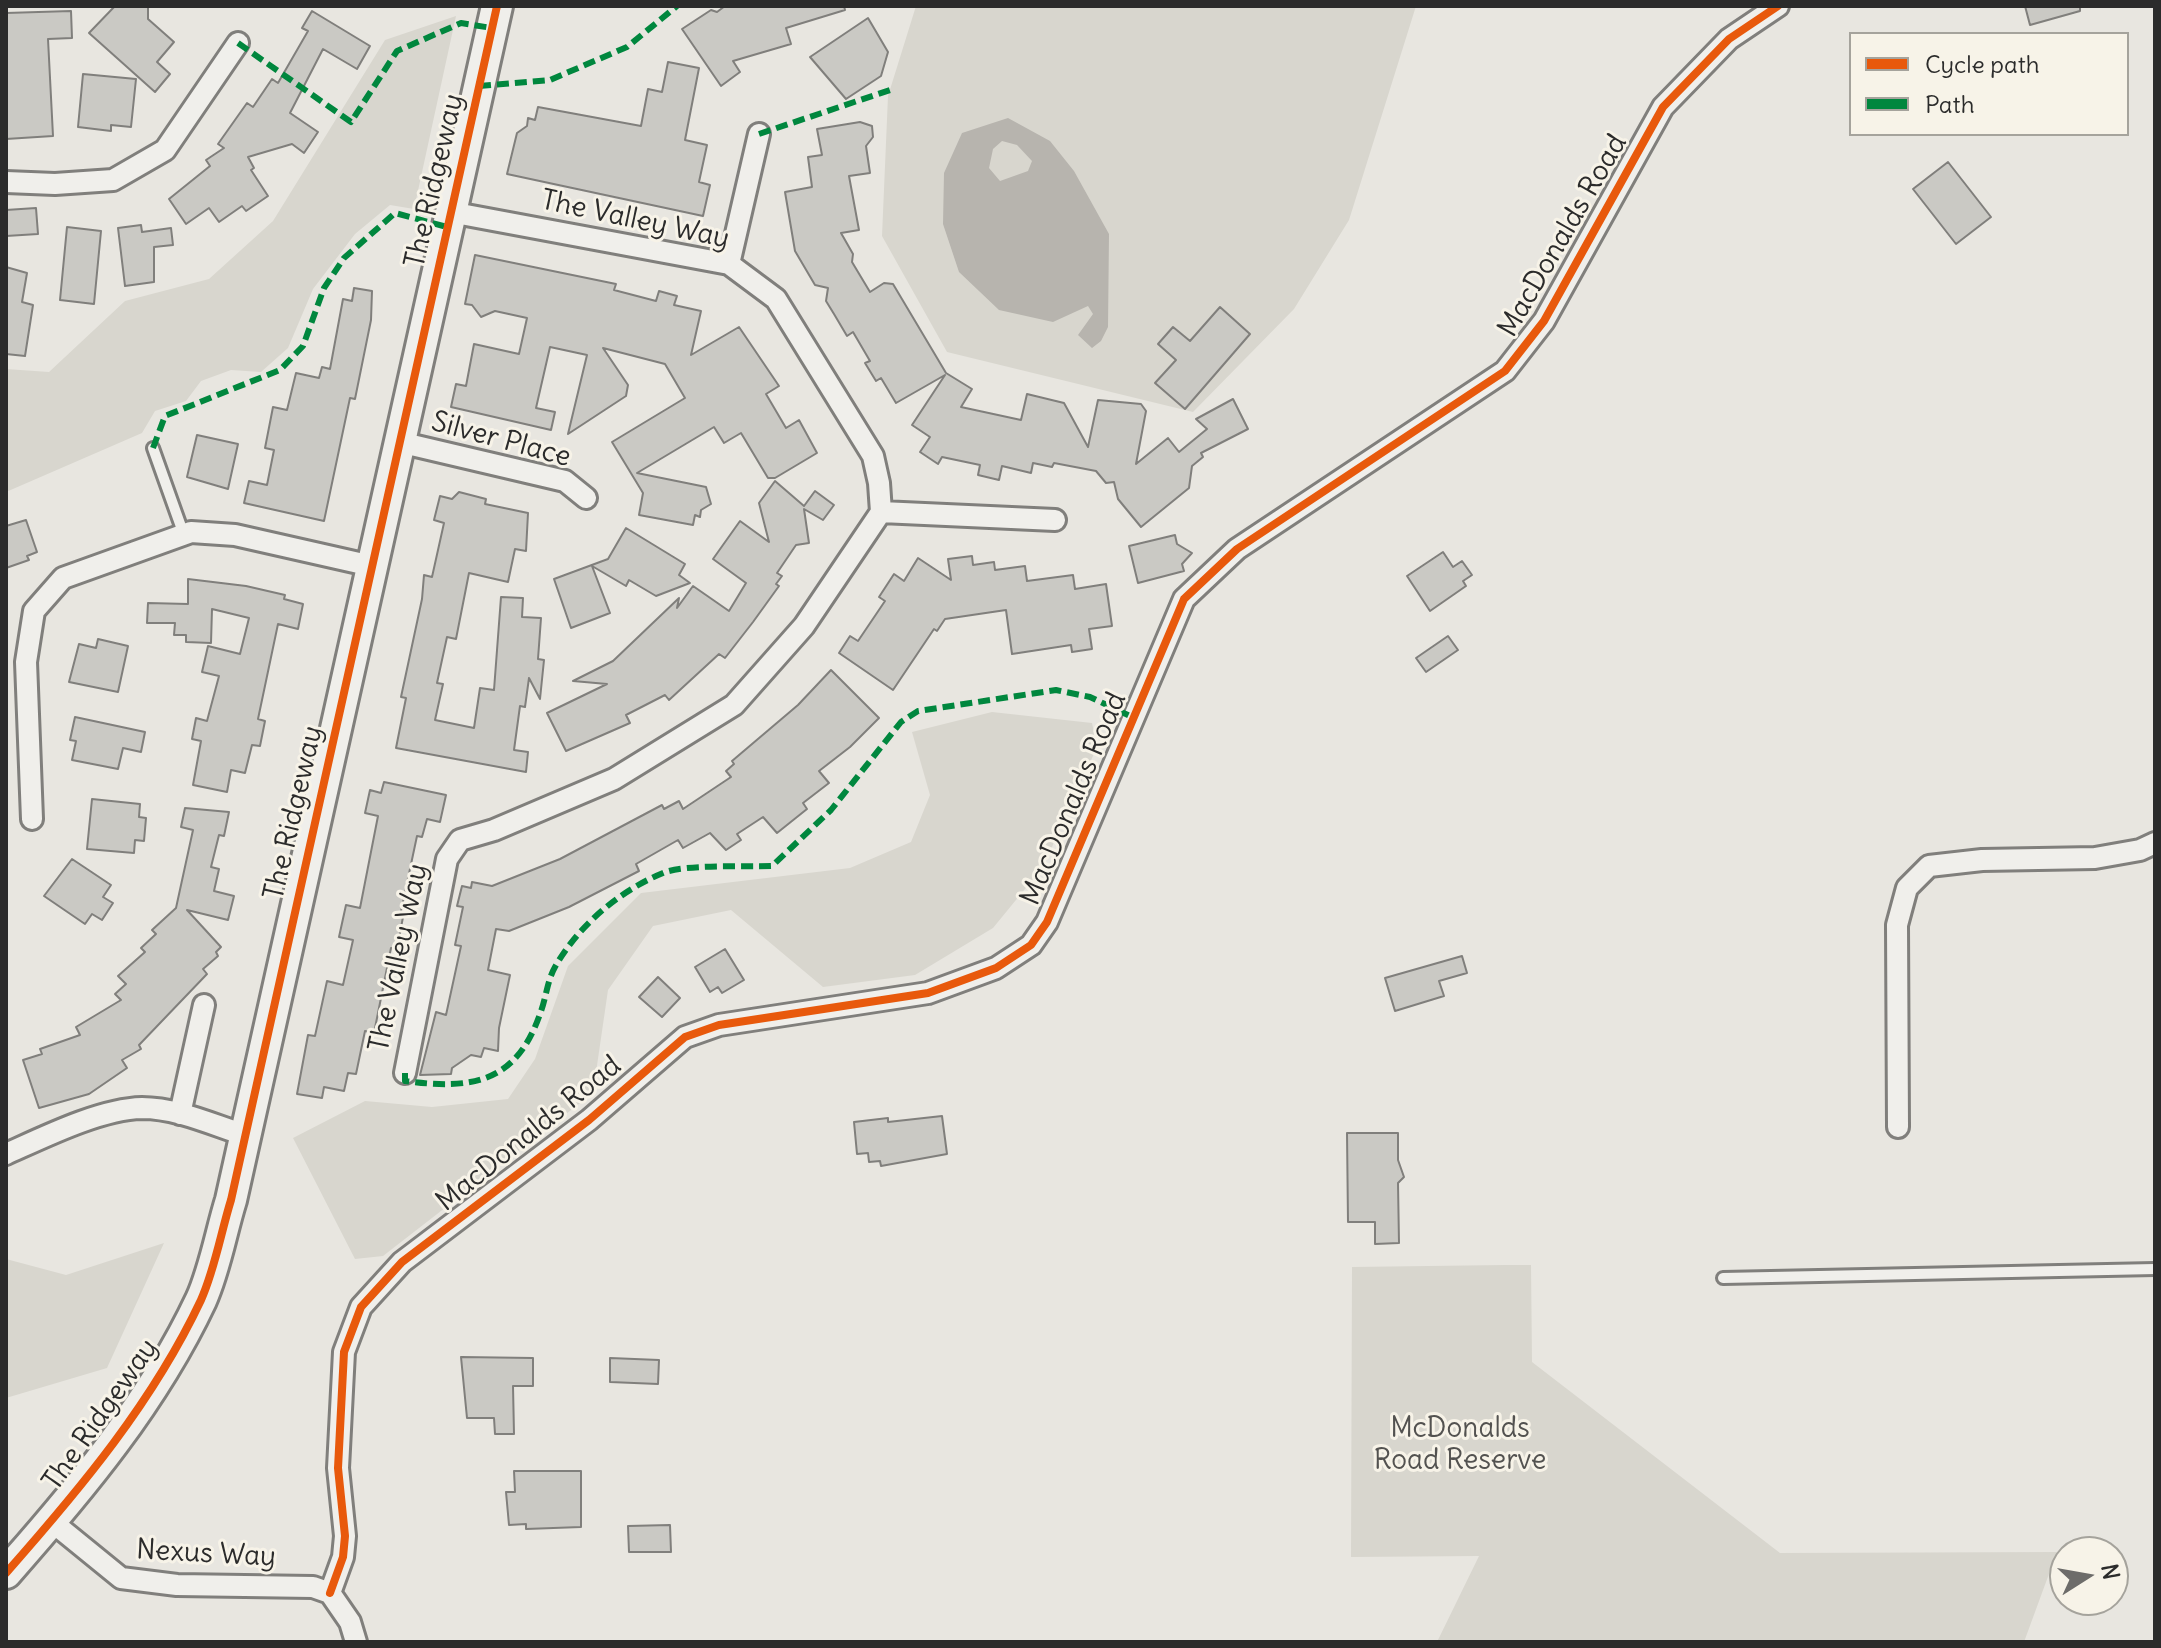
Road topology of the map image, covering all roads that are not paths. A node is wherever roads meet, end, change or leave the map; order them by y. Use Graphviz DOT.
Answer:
graph roads {
  1 [pos="497,6"];
  2 [pos="1778,6"];
  3 [pos="238,43"];
  4 [pos="759,134"];
  5 [pos="6,182"];
  6 [pos="450,212"];
  7 [pos="729,264"];
  8 [pos="399,442"];
  9 [pos="153,448"];
  10 [pos="586,498"];
  11 [pos="881,512"];
  12 [pos="1055,520"];
  13 [pos="184,535"];
  14 [pos="372,566"];
  15 [pos="32,819"];
  16 [pos="2155,843"];
  17 [pos="204,1005"];
  18 [pos="405,1073"];
  19 [pos="180,1114"];
  20 [pos="1898,1127"];
  21 [pos="245,1135"];
  22 [pos="6,1154"];
  23 [pos="2155,1269"];
  24 [pos="1723,1278"];
  25 [pos="51,1521"];
  26 [pos="6,1573"];
  27 [pos="330,1593"];
  28 [pos="356,1642"];
  1 -- 6 [label="street, The Ridgeway"];
  2 -- 27 [label="street, MacDonalds Road"];
  3 -- 5 [label="street"];
  4 -- 7 [label="street"];
  6 -- 7 [label="street, The Valley Way"];
  6 -- 8 [label="street, The Ridgeway"];
  7 -- 11 [label="street, The Valley Way"];
  8 -- 10 [label="street, Silver Place"];
  8 -- 14 [label="street, The Ridgeway"];
  9 -- 13 [label="lane"];
  11 -- 12 [label="street"];
  11 -- 18 [label="street, The Valley Way"];
  13 -- 14 [label="street"];
  13 -- 15 [label="street"];
  14 -- 21 [label="street, The Ridgeway"];
  16 -- 20 [label="street"];
  17 -- 19 [label="street"];
  19 -- 21 [label="street"];
  19 -- 22 [label="street"];
  21 -- 25 [label="street, The Ridgeway"];
  23 -- 24 [label="lane"];
  25 -- 26 [label="street, The Ridgeway"];
  25 -- 27 [label="street, Nexus Way"];
  27 -- 28 [label="street"];
}
